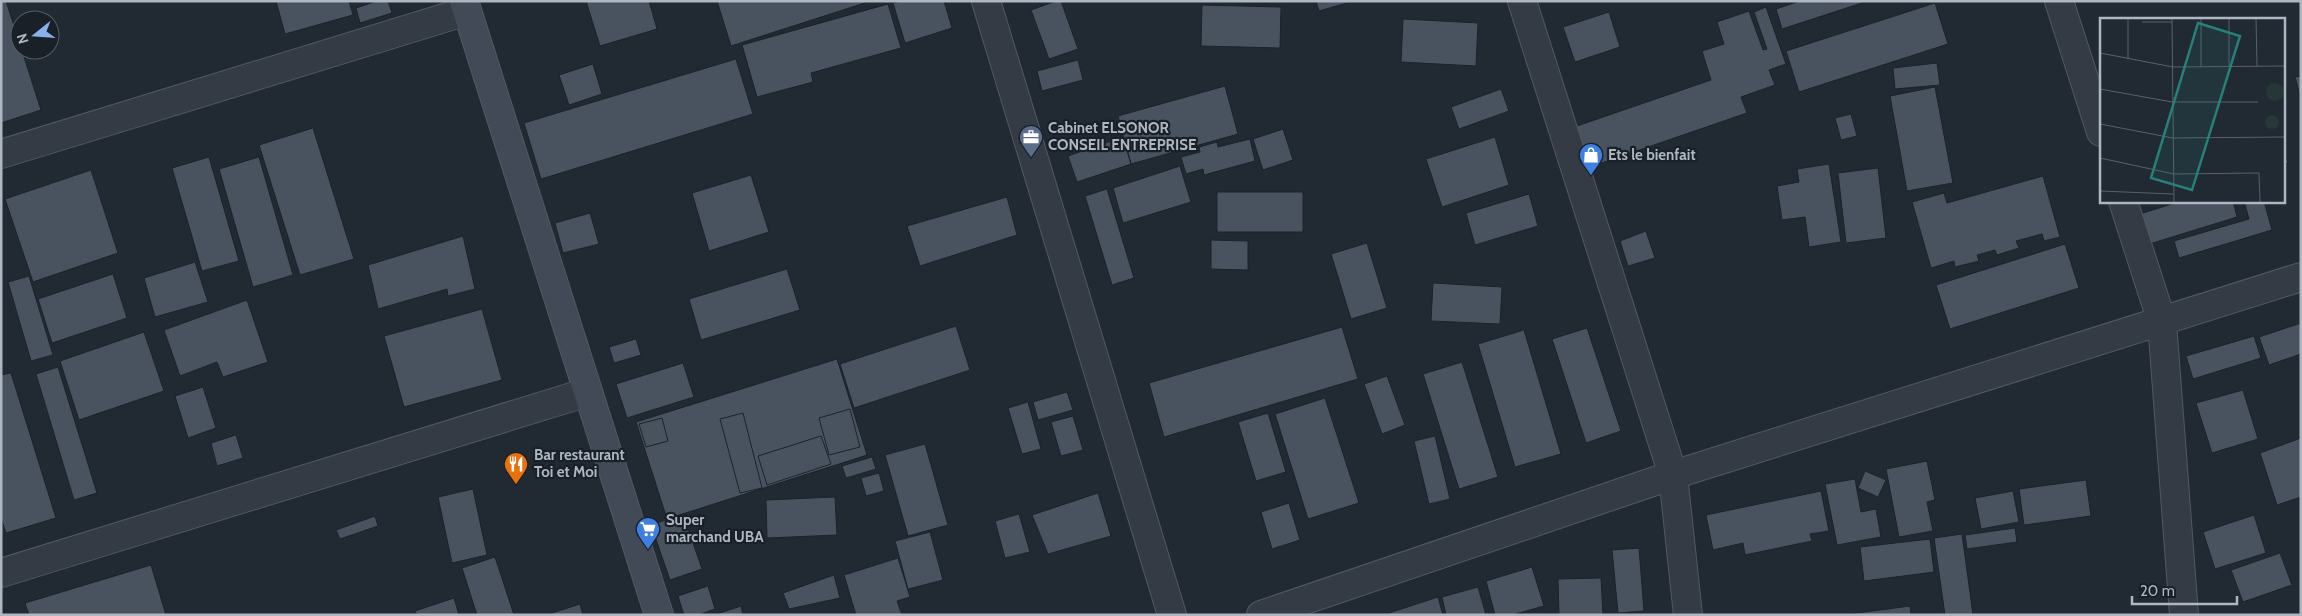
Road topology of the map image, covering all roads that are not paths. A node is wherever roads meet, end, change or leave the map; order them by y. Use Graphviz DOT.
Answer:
graph roads {
  1 [pos="986,1"];
  2 [pos="1522,1"];
  3 [pos="2059,1"];
  4 [pos="465,6"];
  5 [pos="2100,129"];
  6 [pos="1,154"];
  7 [pos="2123,202"];
  8 [pos="2301,277"];
  9 [pos="2162,322"];
  10 [pos="588,392"];
  11 [pos="1673,474"];
  12 [pos="1,573"];
  13 [pos="659,615"];
  14 [pos="1172,615"];
  15 [pos="1261,615"];
  16 [pos="1688,615"];
  17 [pos="2184,615"];
  1 -- 14 [label="street"];
  2 -- 11 [label="street"];
  3 -- 5 [label="street"];
  4 -- 6 [label="street"];
  4 -- 10 [label="street"];
  7 -- 9 [label="street"];
  8 -- 9 [label="street"];
  9 -- 11 [label="street"];
  9 -- 17 [label="street"];
  10 -- 12 [label="street"];
  10 -- 13 [label="street"];
  11 -- 15 [label="street"];
  11 -- 16 [label="street"];
}
